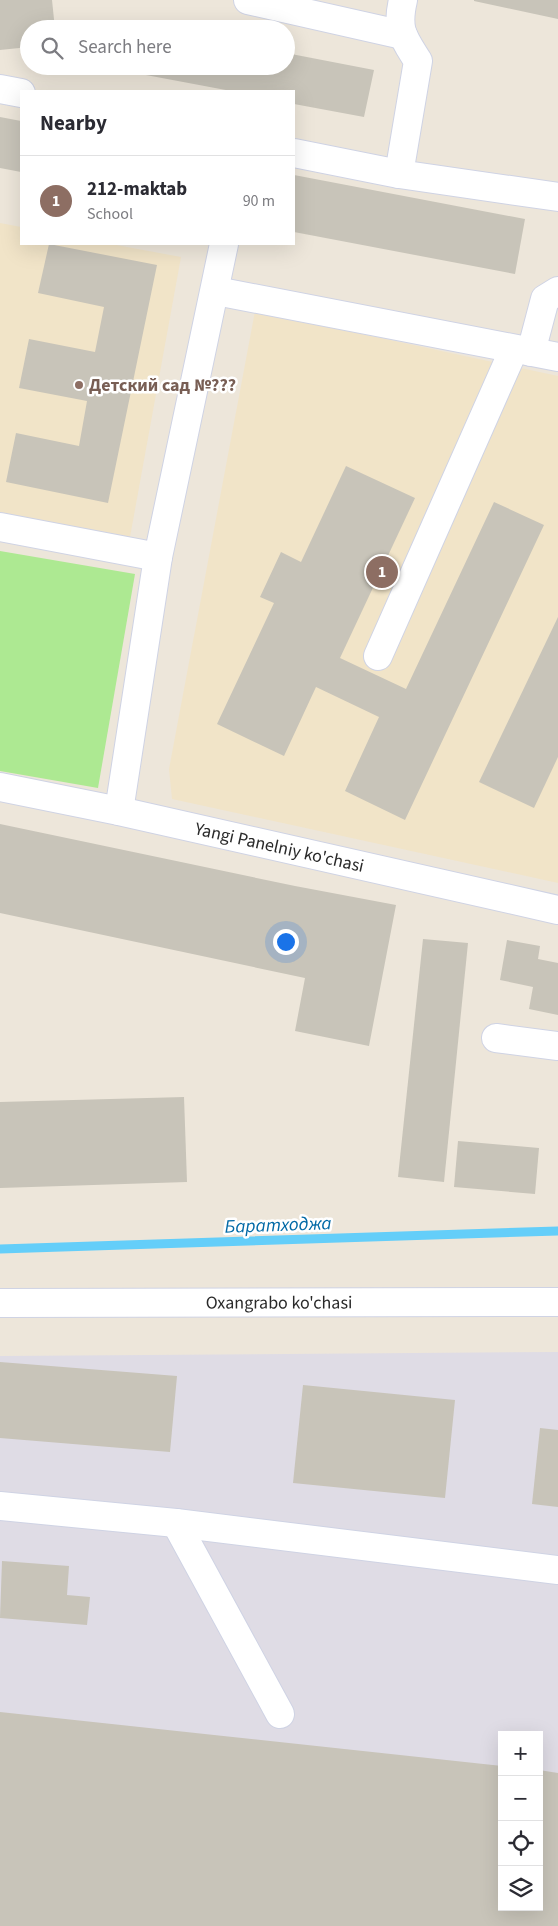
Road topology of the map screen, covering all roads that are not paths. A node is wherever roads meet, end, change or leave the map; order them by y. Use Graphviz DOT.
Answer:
graph roads {
  1 [pos="248,0"];
  2 [pos="403,0"];
  3 [pos="403,35"];
  4 [pos="0,89"];
  5 [pos="20,93"];
  6 [pos="295,153"];
  7 [pos="399,174"];
  8 [pos="558,197"];
  9 [pos="224,245"];
  10 [pos="216,291"];
  11 [pos="558,291"];
  12 [pos="522,350"];
  13 [pos="558,357"];
  14 [pos="0,527"];
  15 [pos="158,557"];
  16 [pos="378,656"];
  17 [pos="0,787"];
  18 [pos="119,811"];
  19 [pos="558,910"];
  20 [pos="496,1038"];
  21 [pos="558,1046"];
  22 [pos="558,1302"];
  23 [pos="0,1303"];
  24 [pos="0,1506"];
  25 [pos="176,1523"];
  26 [pos="558,1570"];
  27 [pos="280,1714"];
  1 -- 3 [label="street"];
  2 -- 3 [label="street"];
  3 -- 7 [label="street"];
  4 -- 5 [label="street"];
  6 -- 7 [label="street"];
  7 -- 8 [label="street"];
  9 -- 10 [label="street"];
  10 -- 12 [label="street"];
  10 -- 15 [label="street"];
  11 -- 12 [label="street"];
  12 -- 13 [label="street"];
  12 -- 16 [label="street"];
  14 -- 15 [label="street"];
  15 -- 18 [label="street"];
  17 -- 18 [label="street, Yangi Panelniy ko'chasi"];
  18 -- 19 [label="street, Yangi Panelniy ko'chasi"];
  20 -- 21 [label="street"];
  22 -- 23 [label="street, Oxangrabo ko'chasi"];
  24 -- 25 [label="street"];
  25 -- 26 [label="street"];
  25 -- 27 [label="street"];
}
